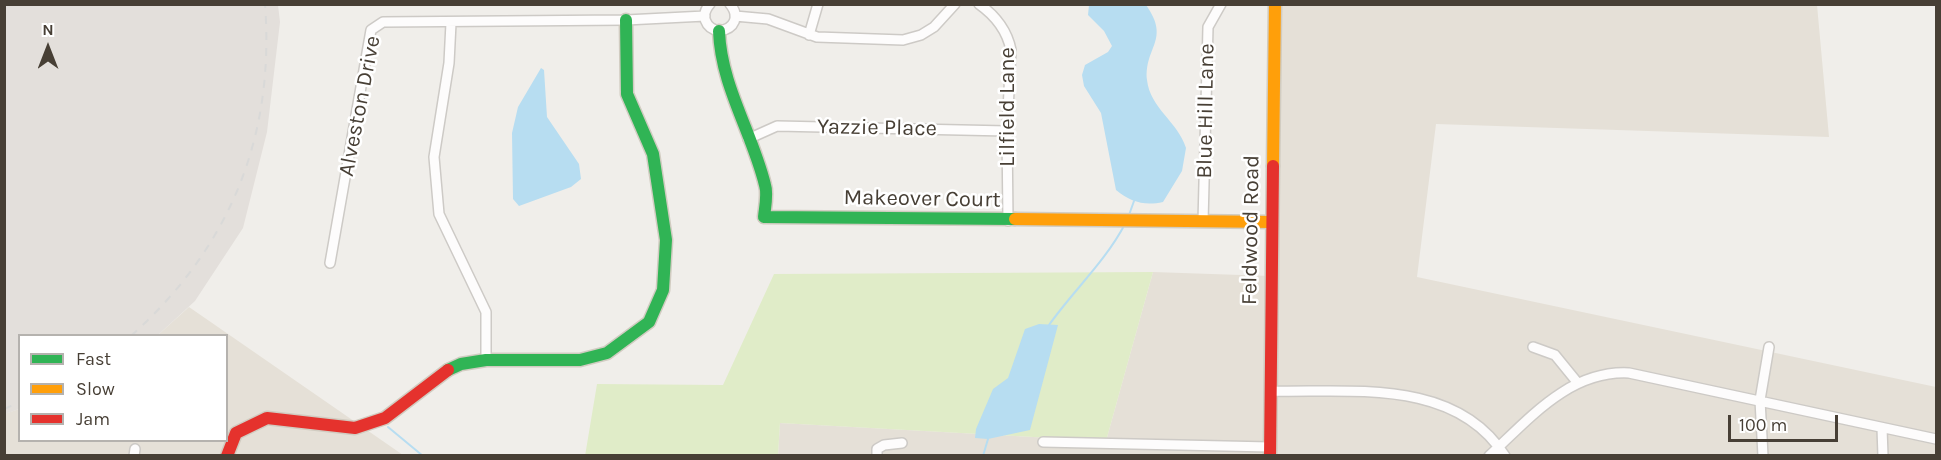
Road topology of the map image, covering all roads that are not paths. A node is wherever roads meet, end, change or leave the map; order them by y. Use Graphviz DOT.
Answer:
graph roads {
  1 [pos="710,4"];
  2 [pos="730,4"];
  3 [pos="818,4"];
  4 [pos="955,4"];
  5 [pos="979,4"];
  6 [pos="1221,4"];
  7 [pos="1275,4"];
  8 [pos="705,16"];
  9 [pos="735,16"];
  10 [pos="626,20"];
  11 [pos="452,23"];
  12 [pos="719,32"];
  13 [pos="809,35"];
  14 [pos="1007,131"];
  15 [pos="748,139"];
  16 [pos="1008,221"];
  17 [pos="1203,222"];
  18 [pos="1272,222"];
  19 [pos="330,263"];
  20 [pos="1533,347"];
  21 [pos="1769,347"];
  22 [pos="486,360"];
  23 [pos="1577,382"];
  24 [pos="1270,391"];
  25 [pos="1760,400"];
  26 [pos="1882,428"];
  27 [pos="1936,439"];
  28 [pos="1043,441"];
  29 [pos="902,443"];
  30 [pos="1499,447"];
  31 [pos="1270,451"];
  32 [pos="877,452"];
  33 [pos="227,456"];
  34 [pos="1489,456"];
  35 [pos="1505,456"];
  36 [pos="1763,456"];
  37 [pos="1883,456"];
  1 -- 8 [label="street"];
  2 -- 9 [label="street"];
  3 -- 13 [label="street"];
  4 -- 13 [label="street"];
  5 -- 14 [label="street, Lilfield Lane"];
  6 -- 17 [label="street, Blue Hill Lane"];
  7 -- 18 [label="street, Feldwood Road"];
  8 -- 10 [label="street, Alveston Drive"];
  8 -- 12 [label="street"];
  9 -- 12 [label="street"];
  9 -- 13 [label="street"];
  10 -- 11 [label="street, Alveston Drive"];
  10 -- 22 [label="street"];
  11 -- 19 [label="street, Alveston Drive"];
  11 -- 22 [label="street"];
  12 -- 15 [label="street, Makeover Court"];
  14 -- 15 [label="street, Yazzie Place"];
  14 -- 16 [label="street, Lilfield Lane"];
  15 -- 16 [label="street, Makeover Court"];
  16 -- 17 [label="street, Makeover Court"];
  17 -- 18 [label="street, Makeover Court"];
  18 -- 24 [label="street, Feldwood Road"];
  20 -- 23 [label="street"];
  21 -- 25 [label="street"];
  22 -- 33 [label="street"];
  23 -- 25 [label="street"];
  23 -- 30 [label="street"];
  24 -- 30 [label="street"];
  24 -- 31 [label="street, Feldwood Road"];
  25 -- 26 [label="street"];
  25 -- 36 [label="street"];
  26 -- 27 [label="street"];
  26 -- 37 [label="street"];
  28 -- 31 [label="street"];
  29 -- 32 [label="street"];
  30 -- 34 [label="street"];
  30 -- 35 [label="street"];
}
